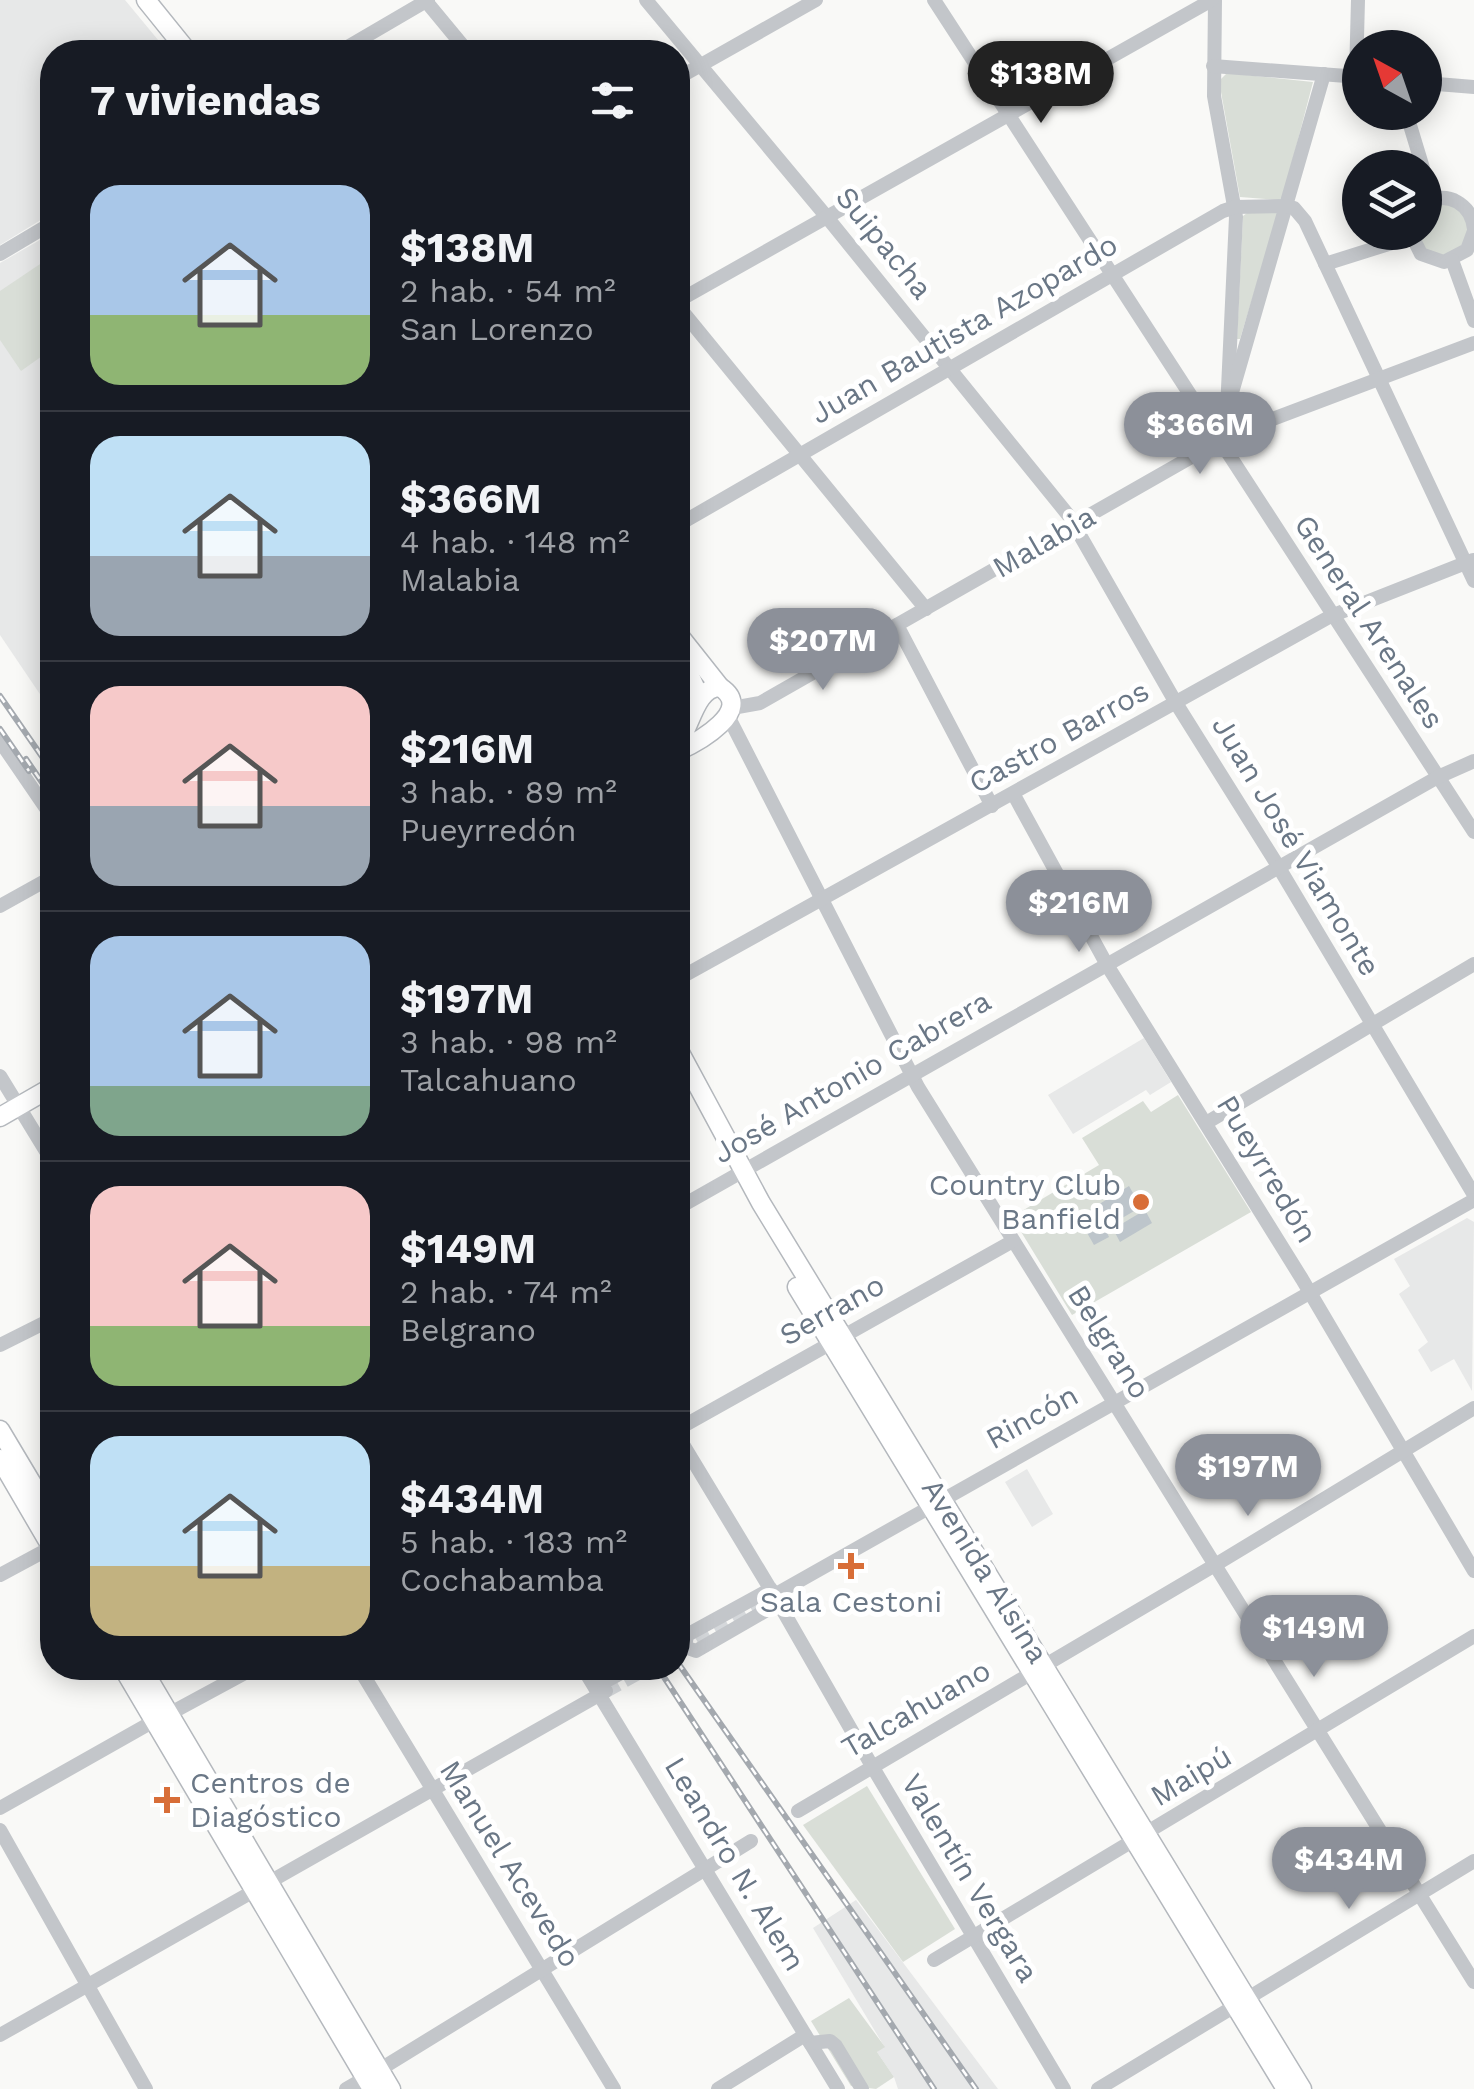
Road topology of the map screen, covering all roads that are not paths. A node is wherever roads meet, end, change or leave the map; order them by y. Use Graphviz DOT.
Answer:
graph roads {
  1 [pos="146,0"];
  2 [pos="160,0"];
  3 [pos="426,0"];
  4 [pos="646,0"];
  5 [pos="816,0"];
  6 [pos="934,0"];
  7 [pos="1214,0"];
  8 [pos="1358,0"];
  9 [pos="1358,30"];
  10 [pos="178,40"];
  11 [pos="192,40"];
  12 [pos="359,40"];
  13 [pos="458,40"];
  14 [pos="678,40"];
  15 [pos="690,55"];
  16 [pos="699,66"];
  17 [pos="1213,66"];
  18 [pos="690,71"];
  19 [pos="1324,74"];
  20 [pos="1342,76"];
  21 [pos="1442,84"];
  22 [pos="1474,87"];
  23 [pos="1007,114"];
  24 [pos="1442,199"];
  25 [pos="1286,206"];
  26 [pos="1236,207"];
  27 [pos="826,216"];
  28 [pos="1474,226"];
  29 [pos="40,230"];
  30 [pos="1366,250"];
  31 [pos="1419,250"];
  32 [pos="0,254"];
  33 [pos="1452,260"];
  34 [pos="1325,264"];
  35 [pos="1110,275"];
  36 [pos="690,297"];
  37 [pos="690,319"];
  38 [pos="1474,321"];
  39 [pos="1474,343"];
  40 [pos="950,368"];
  41 [pos="1380,378"];
  42 [pos="1227,410"];
  43 [pos="1218,441"];
  44 [pos="802,456"];
  45 [pos="690,518"];
  46 [pos="1074,525"];
  47 [pos="1470,561"];
  48 [pos="1474,581"];
  49 [pos="926,609"];
  50 [pos="1331,616"];
  51 [pos="897,626"];
  52 [pos="690,649"];
  53 [pos="690,679"];
  54 [pos="720,687"];
  55 [pos="699,700"];
  56 [pos="1176,703"];
  57 [pos="728,714"];
  58 [pos="690,721"];
  59 [pos="0,742"];
  60 [pos="690,742"];
  61 [pos="1474,762"];
  62 [pos="1438,777"];
  63 [pos="1014,795"];
  64 [pos="40,800"];
  65 [pos="992,806"];
  66 [pos="1474,832"];
  67 [pos="1278,866"];
  68 [pos="40,884"];
  69 [pos="822,898"];
  70 [pos="0,906"];
  71 [pos="1107,964"];
  72 [pos="1474,964"];
  73 [pos="690,972"];
  74 [pos="1373,1025"];
  75 [pos="690,1074"];
  76 [pos="911,1074"];
  77 [pos="0,1076"];
  78 [pos="690,1092"];
  79 [pos="40,1096"];
  80 [pos="0,1117"];
  81 [pos="1206,1123"];
  82 [pos="737,1174"];
  83 [pos="1474,1198"];
  84 [pos="690,1201"];
  85 [pos="1013,1241"];
  86 [pos="1310,1293"];
  87 [pos="40,1325"];
  88 [pos="836,1340"];
  89 [pos="0,1346"];
  90 [pos="1115,1402"];
  91 [pos="1474,1408"];
  92 [pos="690,1421"];
  93 [pos="0,1430"];
  94 [pos="1403,1450"];
  95 [pos="690,1456"];
  96 [pos="0,1459"];
  97 [pos="40,1497"];
  98 [pos="936,1504"];
  99 [pos="40,1527"];
  100 [pos="40,1554"];
  101 [pos="1215,1565"];
  102 [pos="1474,1571"];
  103 [pos="0,1575"];
  104 [pos="773,1596"];
  105 [pos="690,1634"];
  106 [pos="1474,1636"];
  107 [pos="690,1648"];
  108 [pos="1038,1670"];
  109 [pos="133,1680"];
  110 [pos="147,1680"];
  111 [pos="231,1680"];
  112 [pos="366,1680"];
  113 [pos="592,1680"];
  114 [pos="614,1680"];
  115 [pos="600,1690"];
  116 [pos="162,1717"];
  117 [pos="1320,1731"];
  118 [pos="872,1766"];
  119 [pos="433,1791"];
  120 [pos="0,1808"];
  121 [pos="798,1812"];
  122 [pos="0,1830"];
  123 [pos="1142,1837"];
  124 [pos="751,1841"];
  125 [pos="1474,1862"];
  126 [pos="707,1868"];
  127 [pos="263,1887"];
  128 [pos="1419,1895"];
  129 [pos="973,1936"];
  130 [pos="934,1960"];
  131 [pos="543,1968"];
  132 [pos="1474,1982"];
  133 [pos="88,1985"];
  134 [pos="1242,2003"];
  135 [pos="0,2035"];
  136 [pos="808,2039"];
  137 [pos="372,2079"];
  138 [pos="146,2089"];
  139 [pos="346,2089"];
  140 [pos="390,2089"];
  141 [pos="614,2089"];
  142 [pos="718,2089"];
  143 [pos="838,2089"];
  144 [pos="862,2089"];
  145 [pos="1064,2089"];
  146 [pos="1098,2089"];
  147 [pos="1286,2089"];
  148 [pos="1302,2089"];
  1 -- 10 [label="main road"];
  2 -- 11 [label="main road"];
  3 -- 12 [label="street"];
  3 -- 13 [label="street"];
  4 -- 14 [label="street, Suipacha"];
  5 -- 16 [label="street"];
  6 -- 23 [label="street, General Arenales"];
  7 -- 17 [label="street"];
  7 -- 23 [label="street"];
  8 -- 9 [label="street"];
  15 -- 16 [label="street, Suipacha"];
  16 -- 18 [label="street"];
  16 -- 27 [label="street, Suipacha"];
  17 -- 19 [label="street"];
  17 -- 26 [label="street"];
  19 -- 20 [label="street"];
  19 -- 25 [label="street"];
  21 -- 22 [label="street"];
  23 -- 27 [label="street"];
  23 -- 35 [label="street, General Arenales"];
  24 -- 28 [label="street"];
  25 -- 26 [label="street, Juan Bautista Azopardo"];
  25 -- 34 [label="street"];
  25 -- 42 [label="street"];
  26 -- 35 [label="street, Juan Bautista Azopardo"];
  26 -- 42 [label="street"];
  27 -- 36 [label="street"];
  27 -- 40 [label="street, Suipacha"];
  28 -- 33 [label="street"];
  29 -- 32 [label="street"];
  30 -- 34 [label="street"];
  31 -- 33 [label="street"];
  33 -- 38 [label="street"];
  34 -- 41 [label="street"];
  35 -- 40 [label="street, Juan Bautista Azopardo"];
  35 -- 43 [label="street, General Arenales"];
  37 -- 44 [label="street"];
  39 -- 41 [label="street, Malabia"];
  40 -- 44 [label="street, Juan Bautista Azopardo"];
  40 -- 46 [label="street, Suipacha"];
  41 -- 43 [label="street, Malabia"];
  41 -- 47 [label="street"];
  42 -- 43 [label="street"];
  43 -- 46 [label="street, Malabia"];
  43 -- 50 [label="street, General Arenales"];
  44 -- 45 [label="street, Juan Bautista Azopardo"];
  44 -- 49 [label="street"];
  46 -- 49 [label="street, Malabia"];
  46 -- 56 [label="street, Juan José Viamonte"];
  47 -- 48 [label="street"];
  47 -- 50 [label="street, Castro Barros"];
  49 -- 51 [label="street, Malabia"];
  50 -- 56 [label="street, Castro Barros"];
  50 -- 62 [label="street, General Arenales"];
  51 -- 57 [label="street, Malabia"];
  51 -- 65 [label="street"];
  52 -- 54 [label="main road"];
  53 -- 55 [label="main road"];
  54 -- 55 [label="main road"];
  54 -- 57 [label="main road"];
  55 -- 57 [label="main road"];
  55 -- 58 [label="main road"];
  56 -- 63 [label="street, Castro Barros"];
  56 -- 67 [label="street, Juan José Viamonte"];
  57 -- 60 [label="main road, Malabia"];
  57 -- 69 [label="street, Belgrano"];
  59 -- 64 [label="street"];
  61 -- 62 [label="street, José Antonio Cabrera"];
  62 -- 66 [label="street, General Arenales"];
  62 -- 67 [label="street, José Antonio Cabrera"];
  63 -- 65 [label="street, Castro Barros"];
  63 -- 71 [label="street, Pueyrredón"];
  65 -- 69 [label="street, Castro Barros"];
  67 -- 71 [label="street, José Antonio Cabrera"];
  67 -- 74 [label="street, Juan José Viamonte"];
  68 -- 70 [label="street"];
  69 -- 73 [label="street, Castro Barros"];
  69 -- 76 [label="street, Belgrano"];
  71 -- 76 [label="street, José Antonio Cabrera"];
  71 -- 81 [label="street, Pueyrredón"];
  72 -- 74 [label="street"];
  74 -- 81 [label="street"];
  74 -- 83 [label="street, Juan José Viamonte"];
  75 -- 82 [label="main road, Avenida Alsina"];
  76 -- 82 [label="street, José Antonio Cabrera"];
  76 -- 85 [label="street, Belgrano"];
  77 -- 79 [label="street"];
  78 -- 82 [label="main road, Avenida Alsina"];
  79 -- 80 [label="main road"];
  81 -- 86 [label="street, Pueyrredón"];
  82 -- 84 [label="street, José Antonio Cabrera"];
  82 -- 88 [label="main road, Avenida Alsina"];
  83 -- 86 [label="street, Rincón"];
  85 -- 88 [label="street, Serrano"];
  85 -- 90 [label="street, Belgrano"];
  86 -- 90 [label="street, Rincón"];
  86 -- 94 [label="street, Pueyrredón"];
  87 -- 89 [label="street"];
  88 -- 92 [label="street, Serrano"];
  88 -- 98 [label="main road, Avenida Alsina"];
  90 -- 98 [label="street, Rincón"];
  90 -- 101 [label="street, Belgrano"];
  91 -- 94 [label="street, Talcahuano"];
  93 -- 97 [label="main road"];
  94 -- 101 [label="street, Talcahuano"];
  94 -- 102 [label="street, Pueyrredón"];
  95 -- 104 [label="street, Valentín Vergara"];
  96 -- 99 [label="main road"];
  98 -- 104 [label="street, Rincón"];
  98 -- 108 [label="main road, Avenida Alsina"];
  100 -- 103 [label="street"];
  101 -- 108 [label="street, Talcahuano"];
  101 -- 117 [label="street, Belgrano"];
  104 -- 105 [label="street"];
  104 -- 107 [label="street"];
  104 -- 118 [label="street, Valentín Vergara"];
  106 -- 117 [label="street, Maipú"];
  108 -- 118 [label="street, Talcahuano"];
  108 -- 123 [label="main road, Avenida Alsina"];
  109 -- 116 [label="main road"];
  110 -- 116 [label="main road"];
  111 -- 116 [label="street"];
  112 -- 119 [label="street, Manuel Acevedo"];
  113 -- 115 [label="street, Leandro N. Alem"];
  114 -- 115 [label="street"];
  115 -- 119 [label="street"];
  115 -- 126 [label="street, Leandro N. Alem"];
  116 -- 120 [label="street"];
  116 -- 127 [label="main road"];
  117 -- 123 [label="street, Maipú"];
  117 -- 128 [label="street, Belgrano"];
  118 -- 121 [label="street, Talcahuano"];
  118 -- 129 [label="street, Valentín Vergara"];
  119 -- 127 [label="street"];
  119 -- 131 [label="street, Manuel Acevedo"];
  122 -- 133 [label="street"];
  123 -- 129 [label="street, Maipú"];
  123 -- 134 [label="main road, Avenida Alsina"];
  124 -- 126 [label="street"];
  125 -- 128 [label="street"];
  126 -- 131 [label="street"];
  126 -- 136 [label="street, Leandro N. Alem"];
  127 -- 133 [label="street"];
  127 -- 137 [label="main road"];
  128 -- 132 [label="street, Belgrano"];
  128 -- 134 [label="street"];
  129 -- 130 [label="street, Maipú"];
  129 -- 145 [label="street, Valentín Vergara"];
  131 -- 137 [label="street"];
  131 -- 141 [label="street, Manuel Acevedo"];
  133 -- 135 [label="street"];
  133 -- 138 [label="street"];
  134 -- 146 [label="street"];
  134 -- 147 [label="main road, Avenida Alsina"];
  134 -- 148 [label="main road, Avenida Alsina"];
  136 -- 142 [label="street"];
  136 -- 143 [label="street, Leandro N. Alem"];
  136 -- 144 [label="street"];
  137 -- 139 [label="street"];
  137 -- 140 [label="main road"];
}
